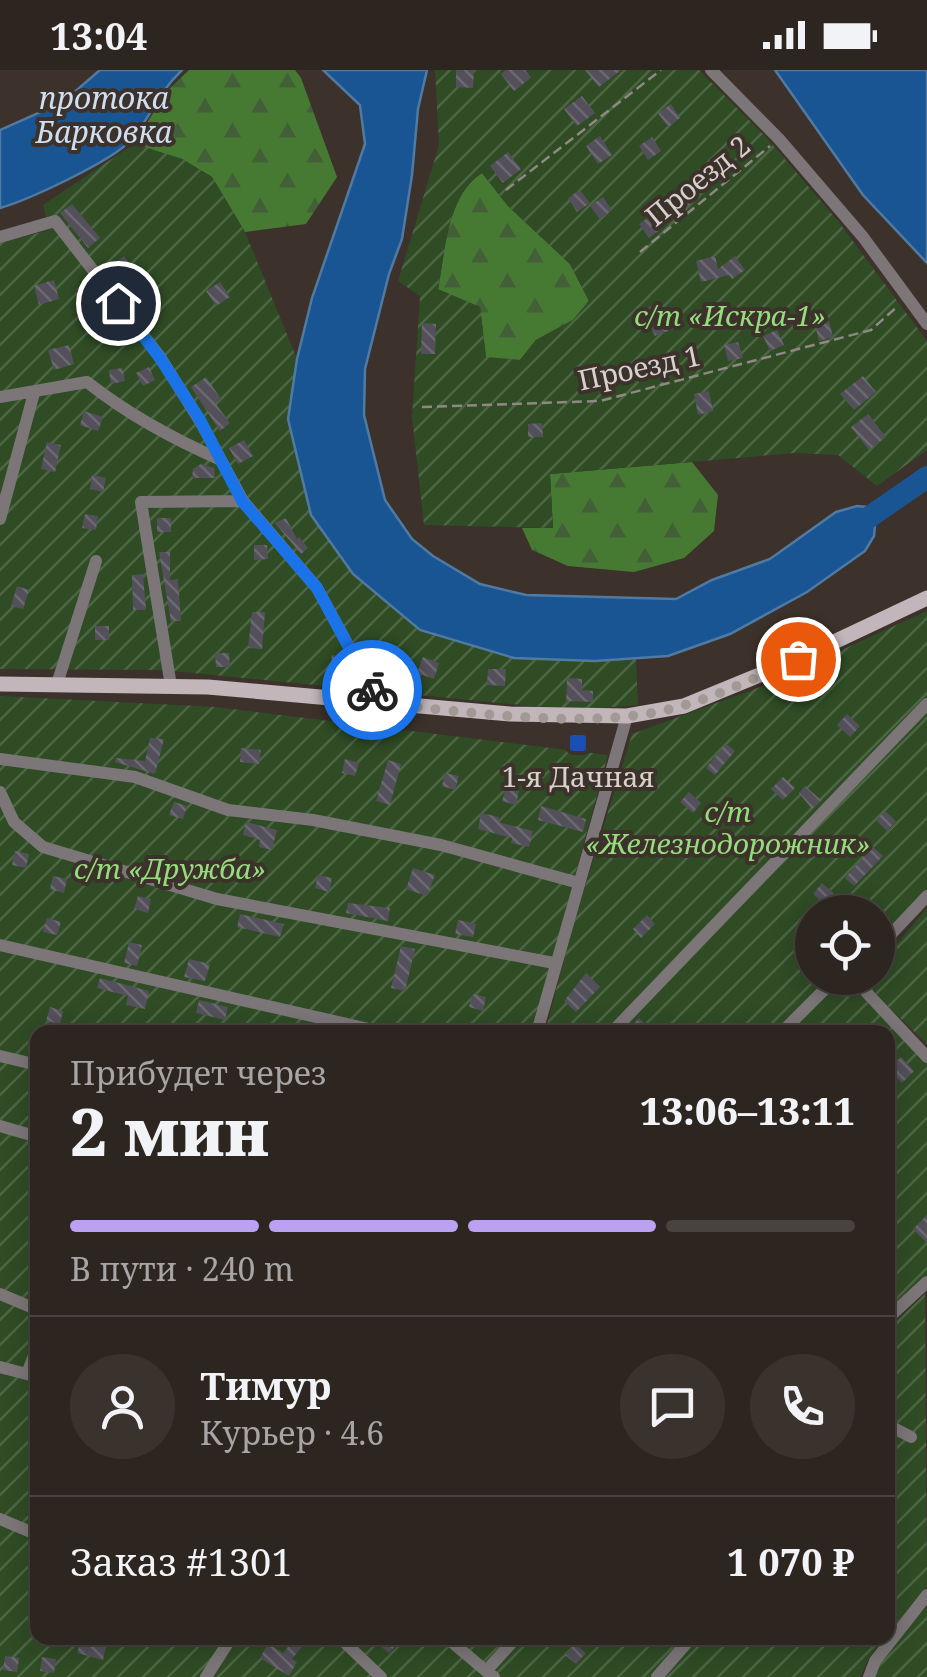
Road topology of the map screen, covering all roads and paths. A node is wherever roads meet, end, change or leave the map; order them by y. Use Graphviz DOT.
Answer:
graph roads {
  1 [pos="662,70"];
  2 [pos="711,70"];
  3 [pos="779,139"];
  4 [pos="506,190"];
  5 [pos="0,237"];
  6 [pos="640,252"];
  7 [pos="907,298"];
  8 [pos="927,324"];
  9 [pos="34,393"];
  10 [pos="0,397"];
  11 [pos="422,407"];
  12 [pos="220,460"];
  13 [pos="242,501"];
  14 [pos="0,519"];
  15 [pos="96,560"];
  16 [pos="927,598"];
  17 [pos="0,684"];
  18 [pos="56,684"];
  19 [pos="172,686"];
  20 [pos="380,704"];
  21 [pos="927,704"];
  22 [pos="627,716"];
  23 [pos="0,759"];
  24 [pos="0,792"];
  25 [pos="578,883"];
  26 [pos="927,896"];
  27 [pos="895,930"];
  28 [pos="0,945"];
  29 [pos="554,963"];
  30 [pos="819,995"];
  31 [pos="869,995"];
  32 [pos="351,1025"];
  33 [pos="539,1025"];
  34 [pos="619,1025"];
  35 [pos="789,1025"];
  36 [pos="0,1056"];
  37 [pos="927,1057"];
  38 [pos="30,1063"];
  39 [pos="0,1126"];
  40 [pos="30,1134"];
  41 [pos="925,1286"];
  42 [pos="0,1294"];
  43 [pos="30,1307"];
  44 [pos="895,1312"];
  45 [pos="0,1367"];
  46 [pos="30,1374"];
  47 [pos="895,1428"];
  48 [pos="911,1437"];
  49 [pos="0,1520"];
  50 [pos="30,1532"];
  51 [pos="927,1595"];
  52 [pos="895,1636"];
  53 [pos="226,1645"];
  54 [pos="347,1645"];
  55 [pos="455,1645"];
  56 [pos="511,1645"];
  57 [pos="685,1645"];
  58 [pos="888,1645"];
  59 [pos="490,1674"];
  60 [pos="206,1677"];
  61 [pos="381,1677"];
  62 [pos="657,1677"];
  63 [pos="869,1677"];
  1 -- 4 [label="path"];
  2 -- 3 [label="street"];
  3 -- 6 [label="path, Проезд 2"];
  3 -- 7 [label="street"];
  5 -- 12 [label="street"];
  7 -- 8 [label="street"];
  7 -- 11 [label="path, Проезд 1"];
  9 -- 10 [label="street"];
  9 -- 12 [label="street"];
  9 -- 14 [label="street"];
  12 -- 13 [label="street"];
  13 -- 19 [label="street"];
  13 -- 20 [label="street"];
  15 -- 18 [label="street"];
  16 -- 22 [label="main road"];
  17 -- 18 [label="main road"];
  18 -- 19 [label="main road"];
  19 -- 20 [label="main road"];
  20 -- 22 [label="main road"];
  21 -- 34 [label="street"];
  22 -- 25 [label="street"];
  23 -- 25 [label="street"];
  24 -- 29 [label="street"];
  25 -- 29 [label="street"];
  26 -- 27 [label="street"];
  28 -- 32 [label="street"];
  29 -- 33 [label="street"];
  30 -- 35 [label="street"];
  31 -- 37 [label="street"];
  36 -- 38 [label="street"];
  39 -- 40 [label="street"];
  41 -- 44 [label="street"];
  42 -- 43 [label="street"];
  45 -- 46 [label="street"];
  47 -- 48 [label="street"];
  49 -- 50 [label="street"];
  51 -- 52 [label="street"];
  53 -- 60 [label="street"];
  54 -- 61 [label="street"];
  55 -- 59 [label="street"];
  56 -- 59 [label="street"];
  57 -- 62 [label="street"];
  58 -- 63 [label="street"];
}
